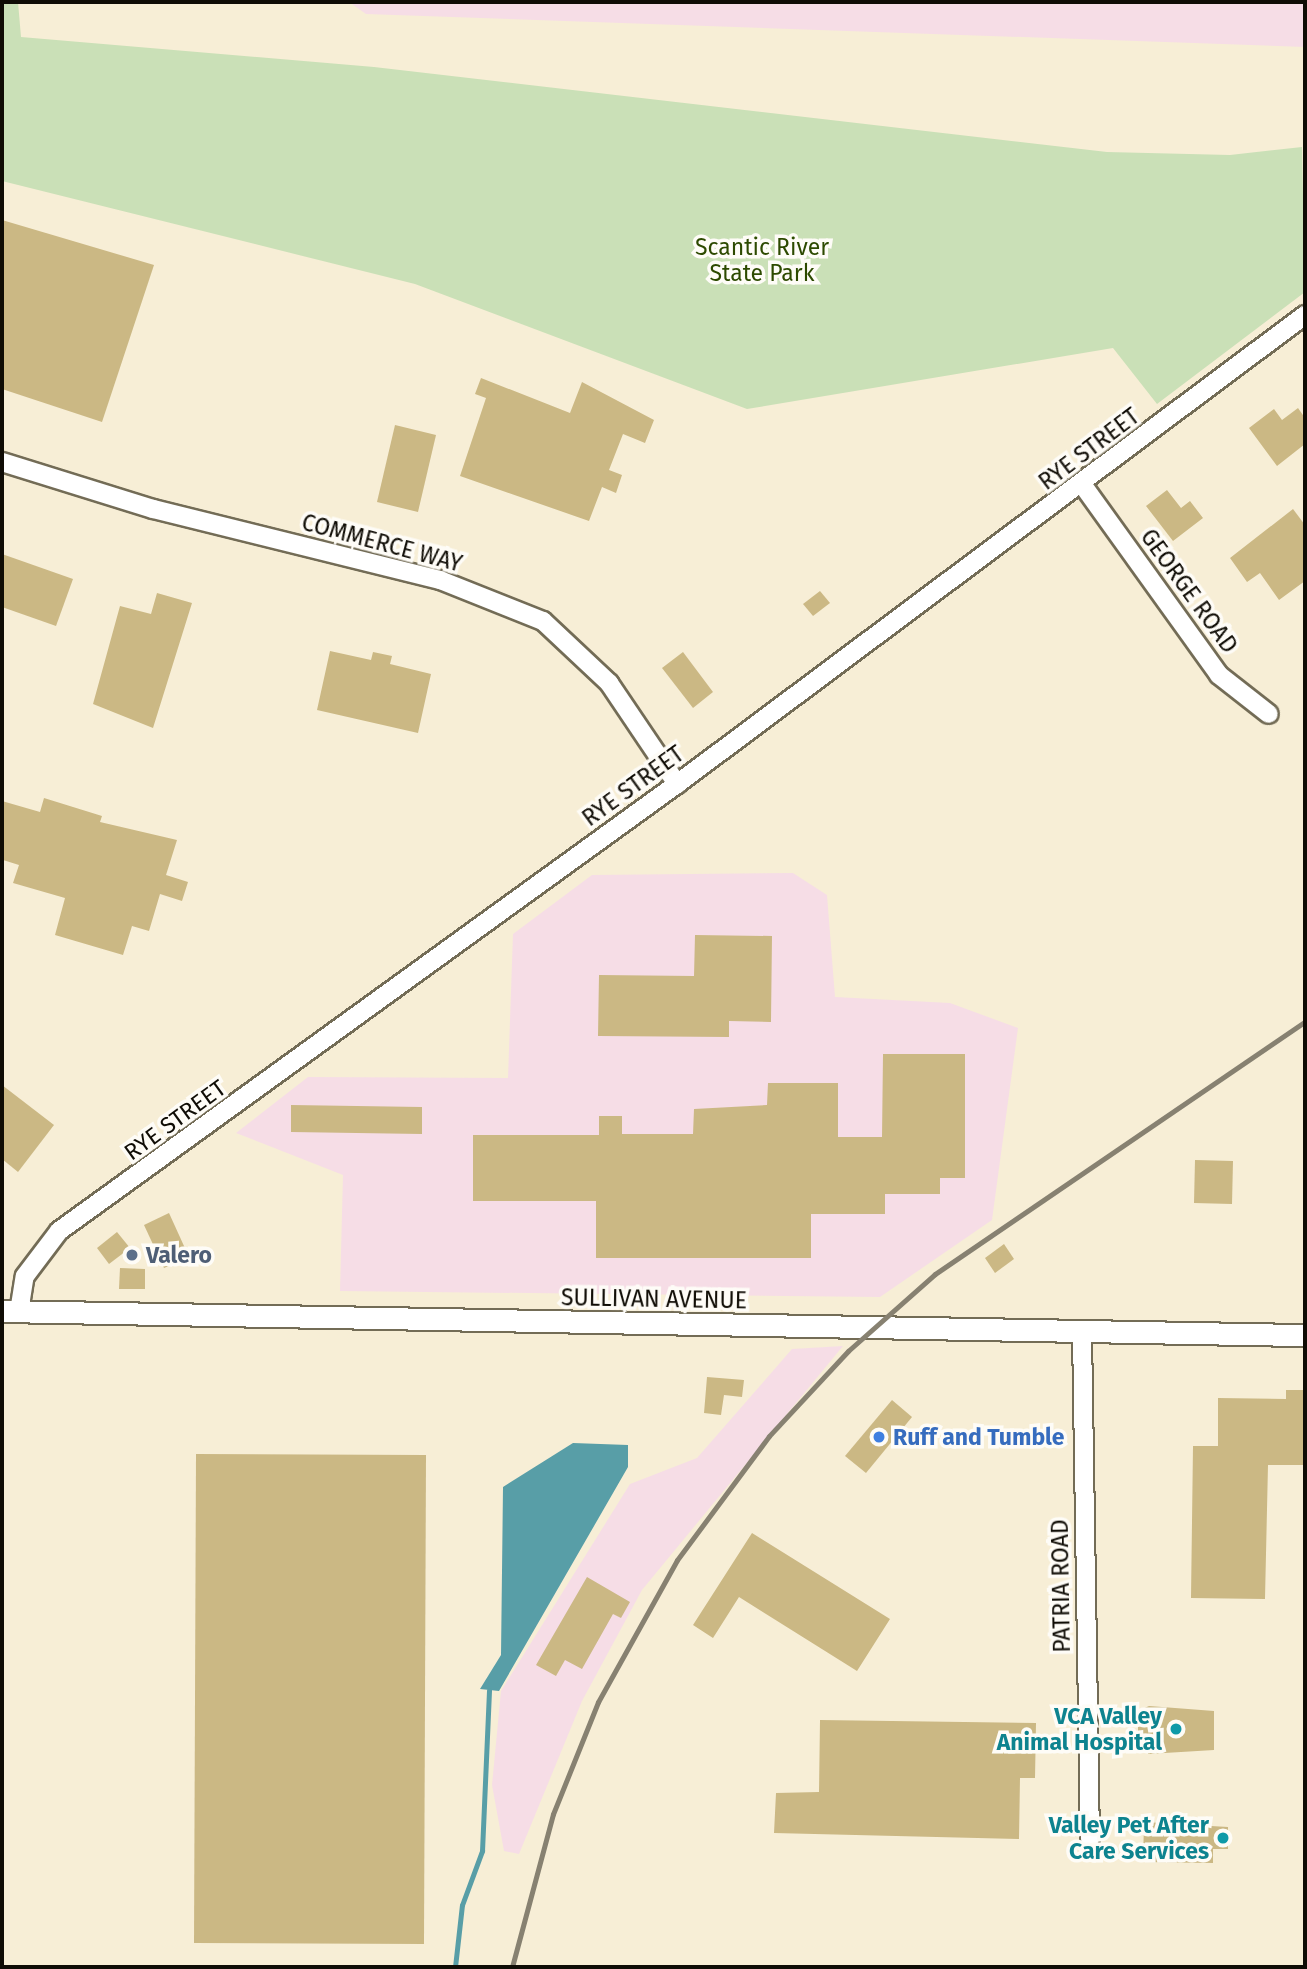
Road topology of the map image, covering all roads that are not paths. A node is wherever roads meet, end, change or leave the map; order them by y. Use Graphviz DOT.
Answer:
graph roads {
  1 [pos="1305,315"];
  2 [pos="2,462"];
  3 [pos="1082,484"];
  4 [pos="1269,714"];
  5 [pos="677,784"];
  6 [pos="10,1312"];
  7 [pos="1082,1332"];
  8 [pos="1305,1335"];
  9 [pos="1090,1839"];
  1 -- 3 [label="street, RYE STREET"];
  2 -- 5 [label="street, COMMERCE WAY"];
  3 -- 4 [label="street, GEORGE ROAD"];
  3 -- 5 [label="street, RYE STREET"];
  5 -- 6 [label="street, RYE STREET"];
  6 -- 7 [label="main road, SULLIVAN AVENUE"];
  7 -- 8 [label="main road, SULLIVAN AVENUE"];
  7 -- 9 [label="street, PATRIA ROAD"];
}
